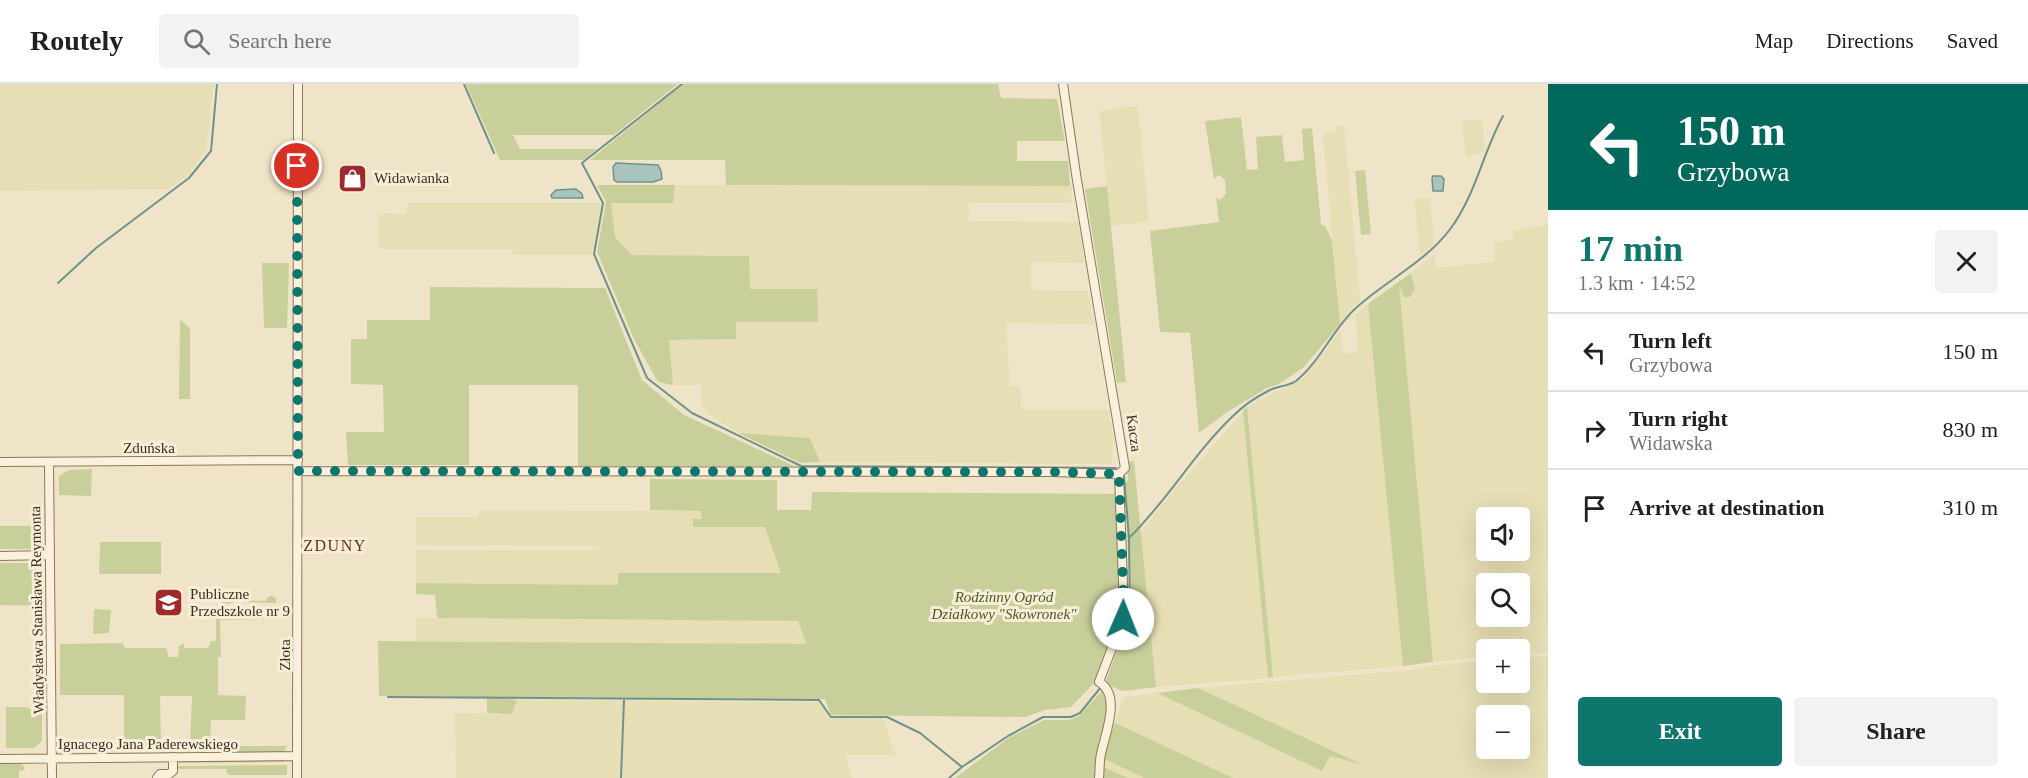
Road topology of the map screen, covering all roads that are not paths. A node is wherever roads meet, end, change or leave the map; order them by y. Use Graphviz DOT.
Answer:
graph roads {
  1 [pos="298,84"];
  2 [pos="1063,84"];
  3 [pos="298,460"];
  4 [pos="0,462"];
  5 [pos="49,462"];
  6 [pos="298,471"];
  7 [pos="1119,474"];
  8 [pos="50,555"];
  9 [pos="0,556"];
  10 [pos="297,756"];
  11 [pos="173,757"];
  12 [pos="52,758"];
  13 [pos="0,759"];
  14 [pos="52,778"];
  15 [pos="157,778"];
  16 [pos="297,778"];
  17 [pos="1099,778"];
  1 -- 3 [label="street, Złota"];
  2 -- 7 [label="street, Kacza"];
  3 -- 5 [label="street, Zduńska"];
  3 -- 6 [label="street, Złota"];
  4 -- 5 [label="street, Zduńska"];
  5 -- 8 [label="street, Władysława Stanisława Reymonta"];
  6 -- 7 [label="street"];
  6 -- 10 [label="street, Złota"];
  7 -- 17 [label="street, Kacza"];
  8 -- 9 [label="street"];
  8 -- 12 [label="street, Władysława Stanisława Reymonta"];
  10 -- 11 [label="street, Ignacego Jana Paderewskiego"];
  10 -- 16 [label="street, Złota"];
  11 -- 12 [label="street, Ignacego Jana Paderewskiego"];
  11 -- 15 [label="street"];
  12 -- 13 [label="street, Ignacego Jana Paderewskiego"];
  12 -- 14 [label="street, Władysława Stanisława Reymonta"];
}
